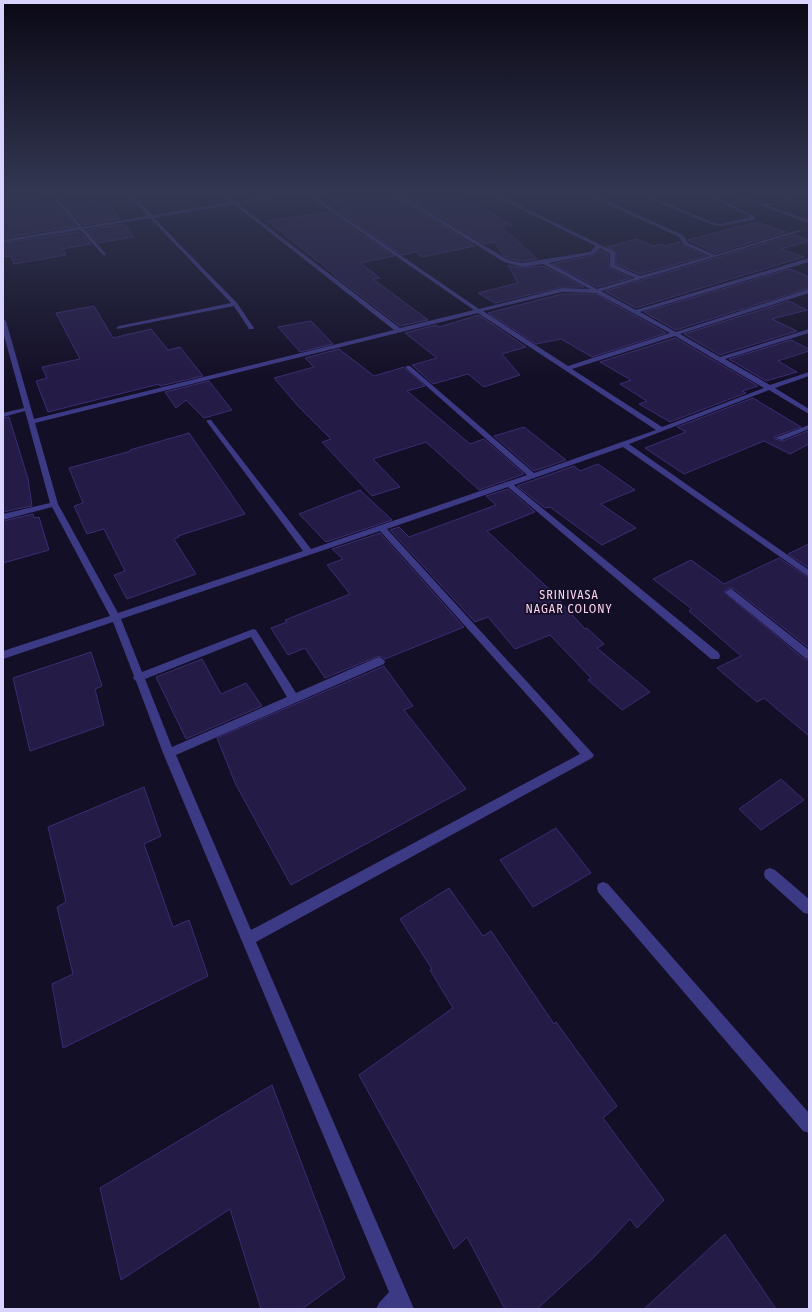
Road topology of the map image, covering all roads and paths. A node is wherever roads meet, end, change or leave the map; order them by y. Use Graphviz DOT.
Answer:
graph roads {
  1 [pos="187,255"];
  2 [pos="301,255"];
  3 [pos="397,255"];
  4 [pos="496,255"];
  5 [pos="580,255"];
  6 [pos="613,255"];
  7 [pos="714,256"];
  8 [pos="809,260"];
  9 [pos="544,262"];
  10 [pos="640,278"];
  11 [pos="596,291"];
  12 [pos="809,291"];
  13 [pos="235,304"];
  14 [pos="479,311"];
  15 [pos="634,312"];
  16 [pos="3,321"];
  17 [pos="119,328"];
  18 [pos="252,328"];
  19 [pos="398,330"];
  20 [pos="809,331"];
  21 [pos="674,333"];
  22 [pos="7,346"];
  23 [pos="719,359"];
  24 [pos="408,367"];
  25 [pos="568,368"];
  26 [pos="809,374"];
  27 [pos="770,387"];
  28 [pos="26,409"];
  29 [pos="809,412"];
  30 [pos="3,415"];
  31 [pos="209,421"];
  32 [pos="30,422"];
  33 [pos="809,427"];
  34 [pos="661,430"];
  35 [pos="779,438"];
  36 [pos="624,444"];
  37 [pos="533,476"];
  38 [pos="509,484"];
  39 [pos="54,504"];
  40 [pos="3,517"];
  41 [pos="382,528"];
  42 [pos="309,553"];
  43 [pos="809,574"];
  44 [pos="730,592"];
  45 [pos="116,618"];
  46 [pos="3,655"];
  47 [pos="809,655"];
  48 [pos="715,656"];
  49 [pos="380,661"];
  50 [pos="138,678"];
  51 [pos="294,699"];
  52 [pos="168,753"];
  53 [pos="770,874"];
  54 [pos="603,888"];
  55 [pos="809,908"];
  56 [pos="247,939"];
  57 [pos="809,1124"];
  58 [pos="402,1302"];
  59 [pos="384,1309"];
  1 -- 13 [label="street"];
  2 -- 19 [label="street"];
  3 -- 14 [label="street"];
  4 -- 9 [label="street"];
  5 -- 9 [label="street"];
  6 -- 10 [label="street"];
  7 -- 10 [label="street"];
  8 -- 15 [label="street"];
  9 -- 11 [label="street"];
  10 -- 11 [label="street"];
  11 -- 14 [label="street"];
  11 -- 15 [label="street"];
  12 -- 21 [label="street"];
  13 -- 17 [label="street"];
  13 -- 18 [label="street"];
  14 -- 19 [label="street"];
  14 -- 25 [label="street"];
  15 -- 21 [label="street"];
  16 -- 22 [label="street"];
  19 -- 32 [label="street"];
  20 -- 23 [label="street"];
  21 -- 23 [label="street"];
  21 -- 25 [label="street"];
  22 -- 28 [label="street"];
  23 -- 27 [label="street"];
  24 -- 37 [label="street"];
  25 -- 34 [label="street"];
  26 -- 27 [label="street"];
  27 -- 29 [label="street"];
  27 -- 34 [label="street"];
  28 -- 30 [label="street"];
  28 -- 32 [label="street"];
  31 -- 42 [label="street"];
  32 -- 39 [label="street"];
  33 -- 35 [label="street"];
  34 -- 36 [label="street"];
  36 -- 37 [label="street"];
  36 -- 43 [label="street"];
  37 -- 38 [label="street"];
  38 -- 41 [label="street"];
  38 -- 48 [label="street"];
  39 -- 40 [label="street"];
  39 -- 45 [label="street"];
  41 -- 42 [label="street"];
  41 -- 56 [label="street"];
  42 -- 45 [label="street"];
  44 -- 47 [label="street"];
  45 -- 46 [label="street"];
  45 -- 50 [label="street"];
  49 -- 51 [label="street"];
  50 -- 51 [label="street"];
  50 -- 52 [label="street"];
  51 -- 52 [label="street"];
  52 -- 56 [label="street"];
  53 -- 55 [label="street"];
  54 -- 57 [label="street"];
  56 -- 58 [label="street"];
  58 -- 59 [label="street"];
}
